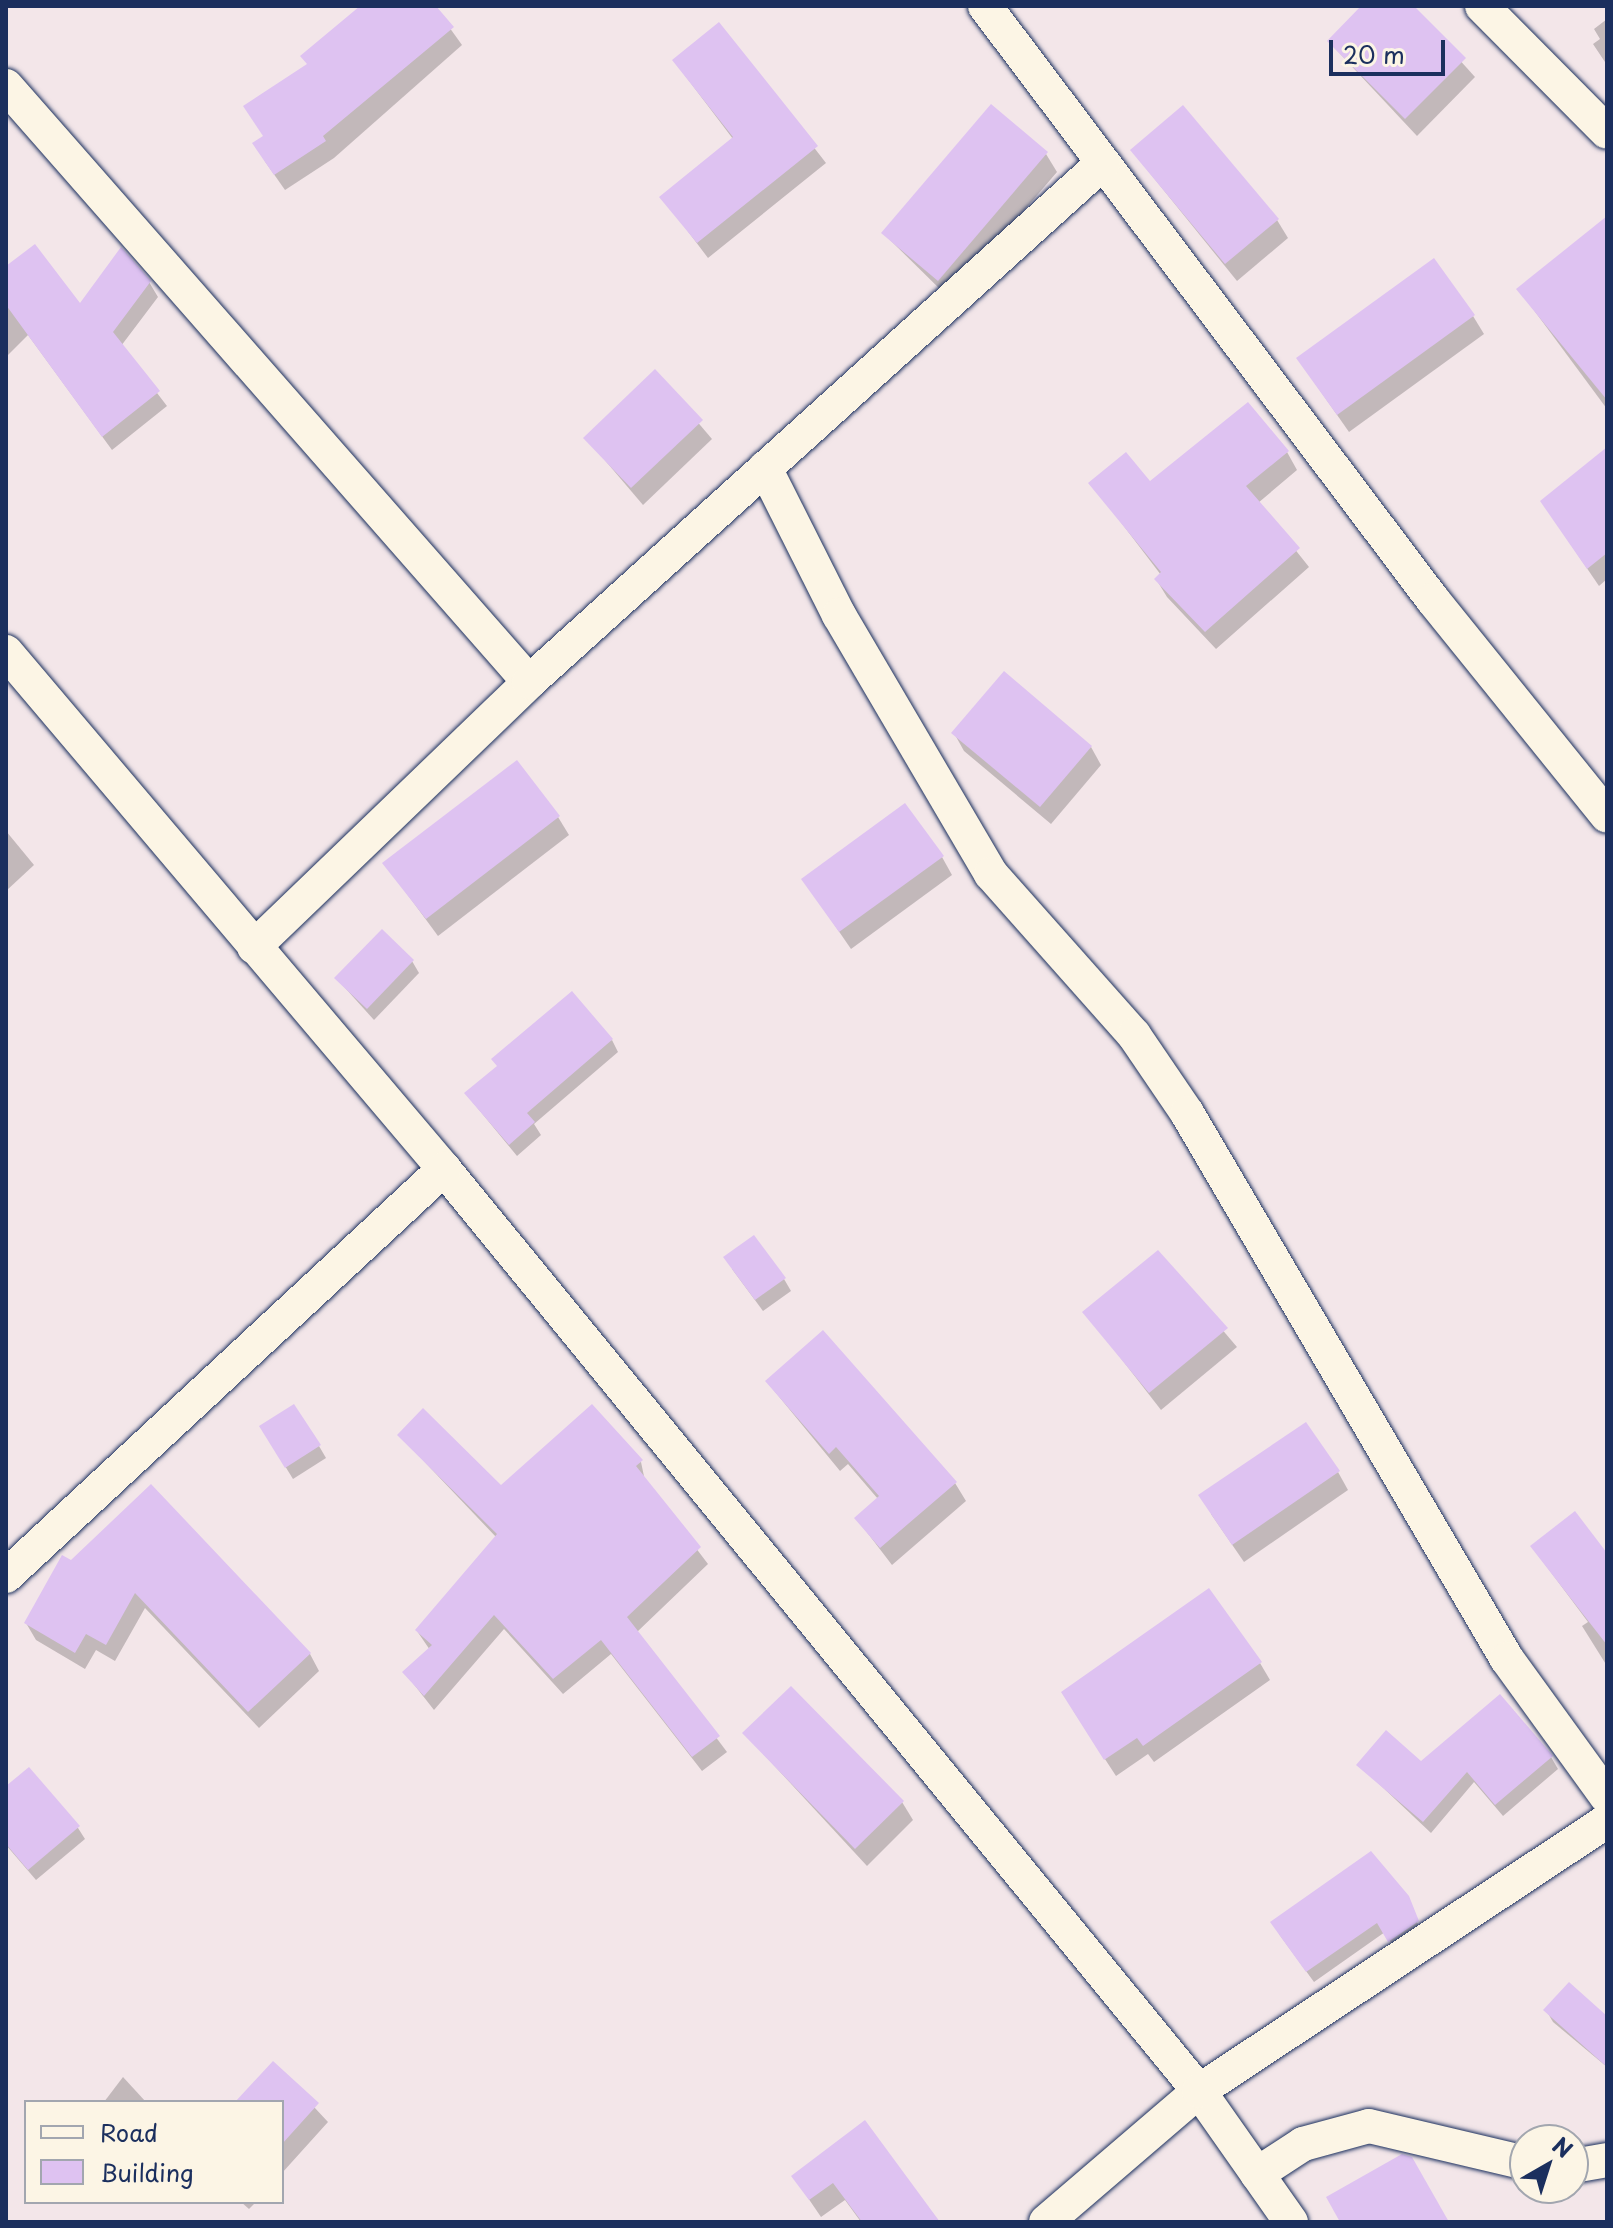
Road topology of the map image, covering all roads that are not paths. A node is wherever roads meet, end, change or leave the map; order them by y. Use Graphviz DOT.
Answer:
graph roads {
  1 [pos="985,6"];
  2 [pos="1482,6"];
  3 [pos="6,86"];
  4 [pos="1607,132"];
  5 [pos="1103,163"];
  6 [pos="765,468"];
  7 [pos="6,652"];
  8 [pos="529,682"];
  9 [pos="1607,816"];
  10 [pos="254,947"];
  11 [pos="444,1169"];
  12 [pos="6,1576"];
  13 [pos="1607,1797"];
  14 [pos="1607,1821"];
  15 [pos="1199,2091"];
  16 [pos="1509,2159"];
  17 [pos="1257,2174"];
  18 [pos="1046,2222"];
  19 [pos="1291,2222"];
  1 -- 5 [label="street"];
  2 -- 4 [label="street"];
  3 -- 8 [label="street"];
  5 -- 6 [label="street"];
  5 -- 9 [label="street"];
  6 -- 8 [label="street"];
  6 -- 13 [label="street"];
  7 -- 10 [label="street"];
  8 -- 10 [label="street"];
  10 -- 11 [label="street"];
  11 -- 12 [label="street"];
  11 -- 15 [label="street"];
  14 -- 15 [label="street"];
  15 -- 17 [label="street"];
  15 -- 18 [label="street"];
  16 -- 17 [label="street"];
  17 -- 19 [label="street"];
}
